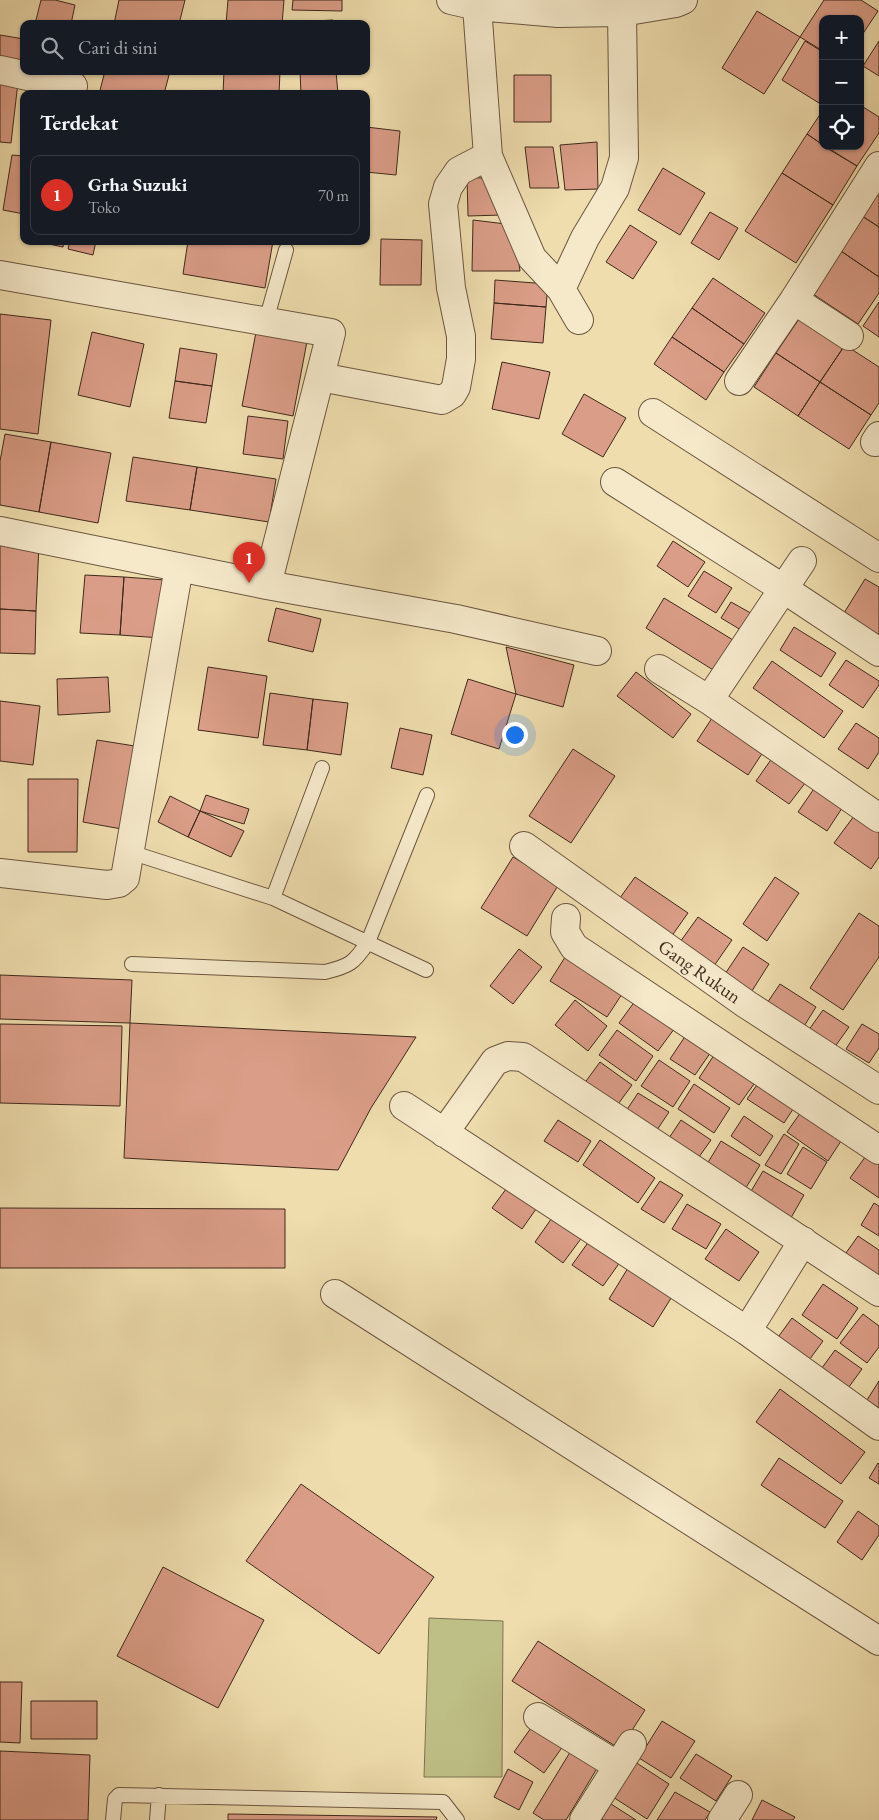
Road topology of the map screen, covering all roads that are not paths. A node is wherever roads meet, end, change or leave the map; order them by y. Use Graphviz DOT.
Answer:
graph roads {
  1 [pos="683,0"];
  2 [pos="459,2"];
  3 [pos="622,12"];
  4 [pos="0,70"];
  5 [pos="20,74"];
  6 [pos="23,75"];
  7 [pos="73,86"];
  8 [pos="488,156"];
  9 [pos="879,166"];
  10 [pos="286,250"];
  11 [pos="0,275"];
  12 [pos="561,289"];
  13 [pos="794,300"];
  14 [pos="579,320"];
  15 [pos="266,321"];
  16 [pos="849,336"];
  17 [pos="320,377"];
  18 [pos="740,381"];
  19 [pos="653,413"];
  20 [pos="615,482"];
  21 [pos="0,531"];
  22 [pos="879,558"];
  23 [pos="802,560"];
  24 [pos="179,567"];
  25 [pos="267,585"];
  26 [pos="784,588"];
  27 [pos="597,652"];
  28 [pos="879,652"];
  29 [pos="659,669"];
  30 [pos="709,700"];
  31 [pos="322,768"];
  32 [pos="427,796"];
  33 [pos="879,818"];
  34 [pos="524,846"];
  35 [pos="130,852"];
  36 [pos="0,873"];
  37 [pos="273,898"];
  38 [pos="566,918"];
  39 [pos="368,942"];
  40 [pos="132,964"];
  41 [pos="426,970"];
  42 [pos="879,1090"];
  43 [pos="404,1106"];
  44 [pos="444,1133"];
  45 [pos="879,1150"];
  46 [pos="803,1241"];
  47 [pos="879,1292"];
  48 [pos="335,1294"];
  49 [pos="747,1331"];
  50 [pos="879,1426"];
  51 [pos="879,1641"];
  52 [pos="538,1717"];
  53 [pos="738,1794"];
  54 [pos="159,1795"];
  55 [pos="113,1820"];
  56 [pos="157,1820"];
  57 [pos="457,1820"];
  58 [pos="584,1820"];
  59 [pos="722,1820"];
  1 -- 3 [label="street"];
  2 -- 3 [label="street"];
  2 -- 8 [label="street"];
  3 -- 12 [label="street"];
  4 -- 5 [label="street"];
  6 -- 7 [label="street"];
  8 -- 12 [label="street"];
  8 -- 17 [label="street"];
  9 -- 13 [label="street"];
  10 -- 15 [label="lane"];
  11 -- 15 [label="street"];
  12 -- 14 [label="street"];
  13 -- 16 [label="street"];
  13 -- 18 [label="street"];
  15 -- 17 [label="street"];
  17 -- 25 [label="street"];
  19 -- 22 [label="street"];
  20 -- 26 [label="street"];
  21 -- 24 [label="street"];
  23 -- 26 [label="street"];
  24 -- 25 [label="street"];
  24 -- 35 [label="street"];
  25 -- 27 [label="street"];
  26 -- 28 [label="street"];
  26 -- 30 [label="street"];
  29 -- 30 [label="street"];
  30 -- 33 [label="street"];
  31 -- 37 [label="lane"];
  32 -- 39 [label="lane"];
  34 -- 42 [label="street, Gang Rukun"];
  35 -- 36 [label="street"];
  35 -- 37 [label="lane"];
  37 -- 39 [label="lane"];
  38 -- 45 [label="street"];
  39 -- 40 [label="lane"];
  39 -- 41 [label="lane"];
  43 -- 44 [label="street"];
  44 -- 46 [label="street"];
  44 -- 49 [label="street"];
  46 -- 47 [label="street"];
  46 -- 49 [label="street"];
  48 -- 51 [label="street"];
  49 -- 50 [label="street"];
  52 -- 58 [label="street"];
  53 -- 59 [label="street"];
  54 -- 55 [label="lane"];
  54 -- 56 [label="lane"];
  54 -- 57 [label="lane"];
}
